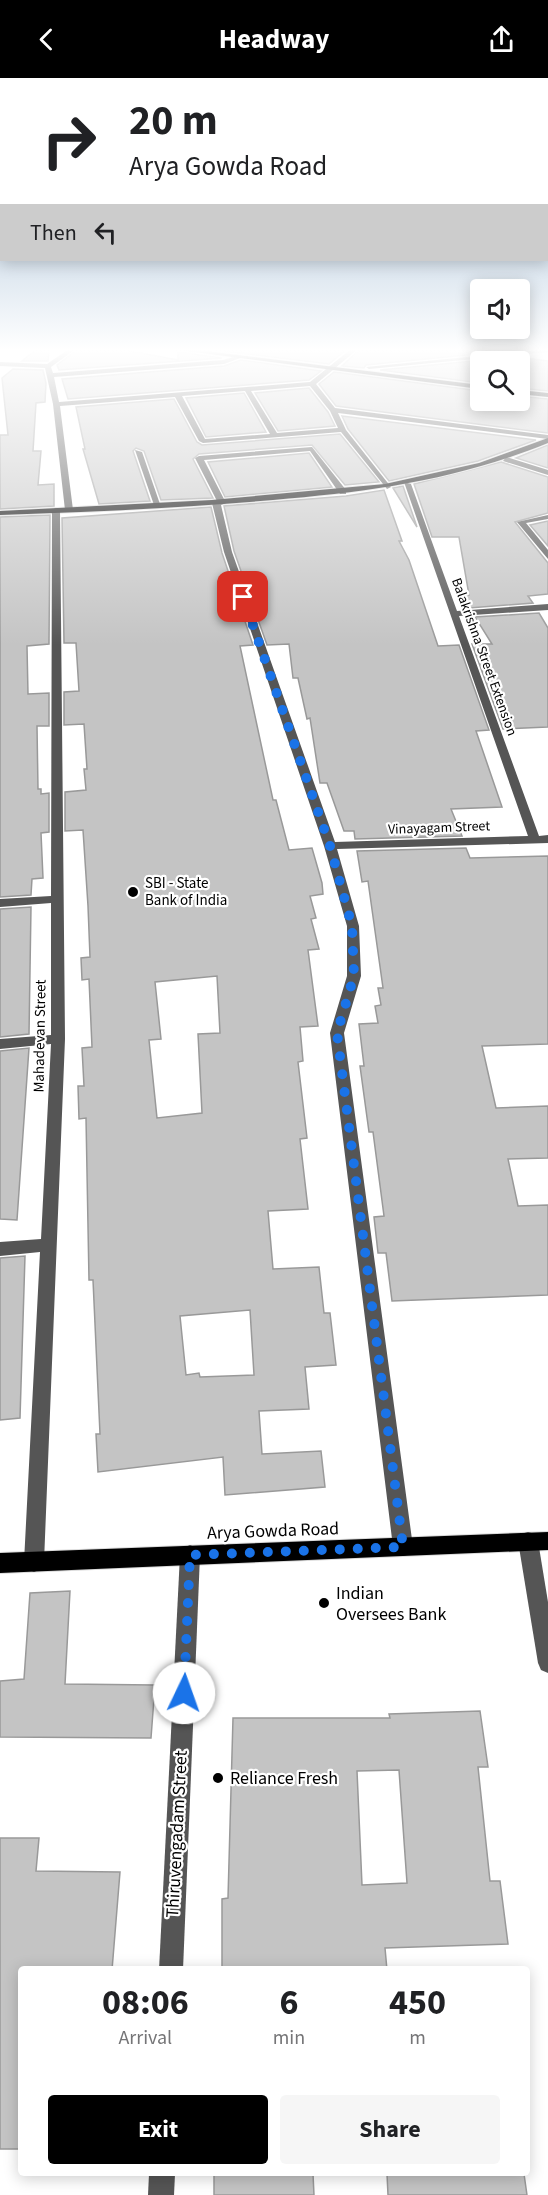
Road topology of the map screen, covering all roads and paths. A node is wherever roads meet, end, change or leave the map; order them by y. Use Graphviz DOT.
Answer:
graph roads {
  1 [pos="59,448"];
  2 [pos="356,448"];
  3 [pos="530,448"];
  4 [pos="138,452"];
  5 [pos="506,459"];
  6 [pos="548,473"];
  7 [pos="407,484"];
  8 [pos="387,488"];
  9 [pos="343,492"];
  10 [pos="219,503"];
  11 [pos="158,505"];
  12 [pos="63,510"];
  13 [pos="0,513"];
  14 [pos="548,517"];
  15 [pos="548,556"];
  16 [pos="548,606"];
  17 [pos="453,614"];
  18 [pos="548,839"];
  19 [pos="535,840"];
  20 [pos="330,846"];
  21 [pos="58,899"];
  22 [pos="0,903"];
  23 [pos="58,1039"];
  24 [pos="0,1044"];
  25 [pos="48,1245"];
  26 [pos="0,1249"];
  27 [pos="538,1541"];
  28 [pos="403,1547"];
  29 [pos="190,1555"];
  30 [pos="34,1562"];
  31 [pos="0,1563"];
  32 [pos="548,1663"];
  33 [pos="171,1966"];
  34 [pos="162,2176"];
  35 [pos="161,2195"];
  1 -- 12 [label="street, Mahadevan Street"];
  2 -- 8 [label="street"];
  3 -- 5 [label="main road"];
  4 -- 11 [label="street"];
  5 -- 6 [label="street"];
  5 -- 7 [label="main road"];
  7 -- 8 [label="main road"];
  7 -- 17 [label="street, Balakrishna Street Extension"];
  8 -- 9 [label="main road"];
  9 -- 10 [label="main road"];
  9 -- 10 [label="street"];
  10 -- 11 [label="main road"];
  10 -- 20 [label="street"];
  11 -- 12 [label="main road"];
  12 -- 13 [label="main road"];
  12 -- 21 [label="street, Mahadevan Street"];
  14 -- 15 [label="street"];
  16 -- 17 [label="street"];
  17 -- 19 [label="street, Balakrishna Street Extension"];
  18 -- 19 [label="street, Vinayagam Street"];
  19 -- 20 [label="street, Vinayagam Street"];
  20 -- 28 [label="street"];
  21 -- 22 [label="street"];
  21 -- 23 [label="street, Mahadevan Street"];
  23 -- 24 [label="street"];
  23 -- 25 [label="street, Mahadevan Street"];
  25 -- 26 [label="street"];
  25 -- 30 [label="street, Mahadevan Street"];
  27 -- 28 [label="main road, Arya Gowda Road"];
  27 -- 32 [label="street"];
  28 -- 29 [label="main road, Arya Gowda Road"];
  29 -- 30 [label="main road, Arya Gowda Road"];
  29 -- 33 [label="street, Thiruvengadam Street"];
  30 -- 31 [label="main road, Arya Gowda Road"];
  34 -- 35 [label="street"];
}
